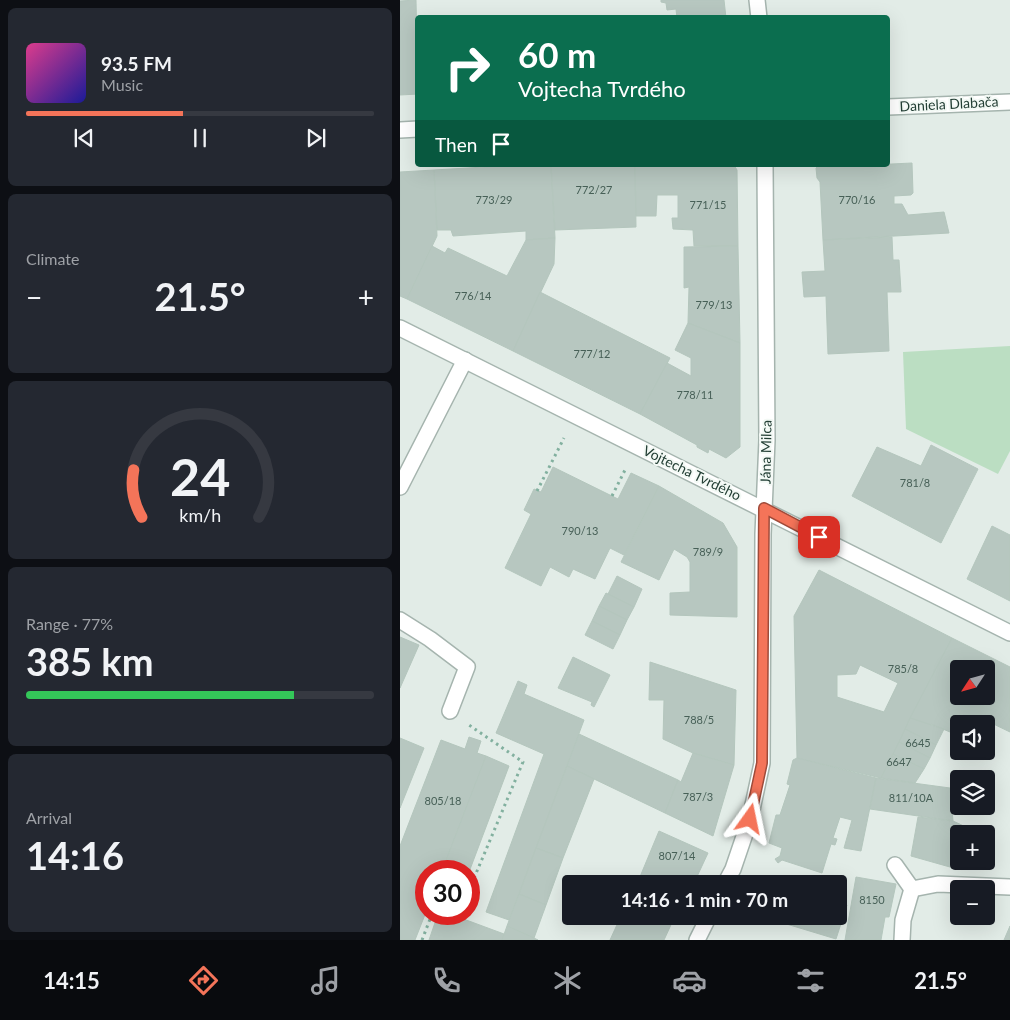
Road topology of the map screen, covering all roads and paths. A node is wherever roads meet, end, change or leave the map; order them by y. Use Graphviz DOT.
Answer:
graph roads {
  1 [pos="757,0"];
  2 [pos="759,15"];
  3 [pos="1010,102"];
  4 [pos="890,107"];
  5 [pos="415,129"];
  6 [pos="400,130"];
  7 [pos="765,167"];
  8 [pos="400,328"];
  9 [pos="465,360"];
  10 [pos="565,436"];
  11 [pos="627,466"];
  12 [pos="400,487"];
  13 [pos="537,490"];
  14 [pos="612,496"];
  15 [pos="764,508"];
  16 [pos="400,620"];
  17 [pos="1010,633"];
  18 [pos="450,711"];
  19 [pos="480,864"];
  20 [pos="895,865"];
  21 [pos="730,875"];
  22 [pos="1010,887"];
  23 [pos="912,889"];
  24 [pos="428,925"];
  25 [pos="704,925"];
  26 [pos="422,940"];
  27 [pos="697,940"];
  28 [pos="902,940"];
  1 -- 2 [label="street"];
  3 -- 4 [label="street, Daniela Dlabača"];
  5 -- 6 [label="street"];
  7 -- 15 [label="street, Jána Milca"];
  8 -- 9 [label="street, Vojtecha Tvrdého"];
  9 -- 12 [label="street"];
  9 -- 15 [label="street, Vojtecha Tvrdého"];
  10 -- 13 [label="path"];
  11 -- 14 [label="path"];
  15 -- 17 [label="street, Vojtecha Tvrdého"];
  15 -- 21 [label="street, Jána Milca"];
  16 -- 18 [label="street"];
  18 -- 19 [label="path"];
  20 -- 23 [label="street"];
  22 -- 23 [label="street"];
  23 -- 28 [label="street"];
  24 -- 26 [label="path"];
  25 -- 27 [label="street"];
}
